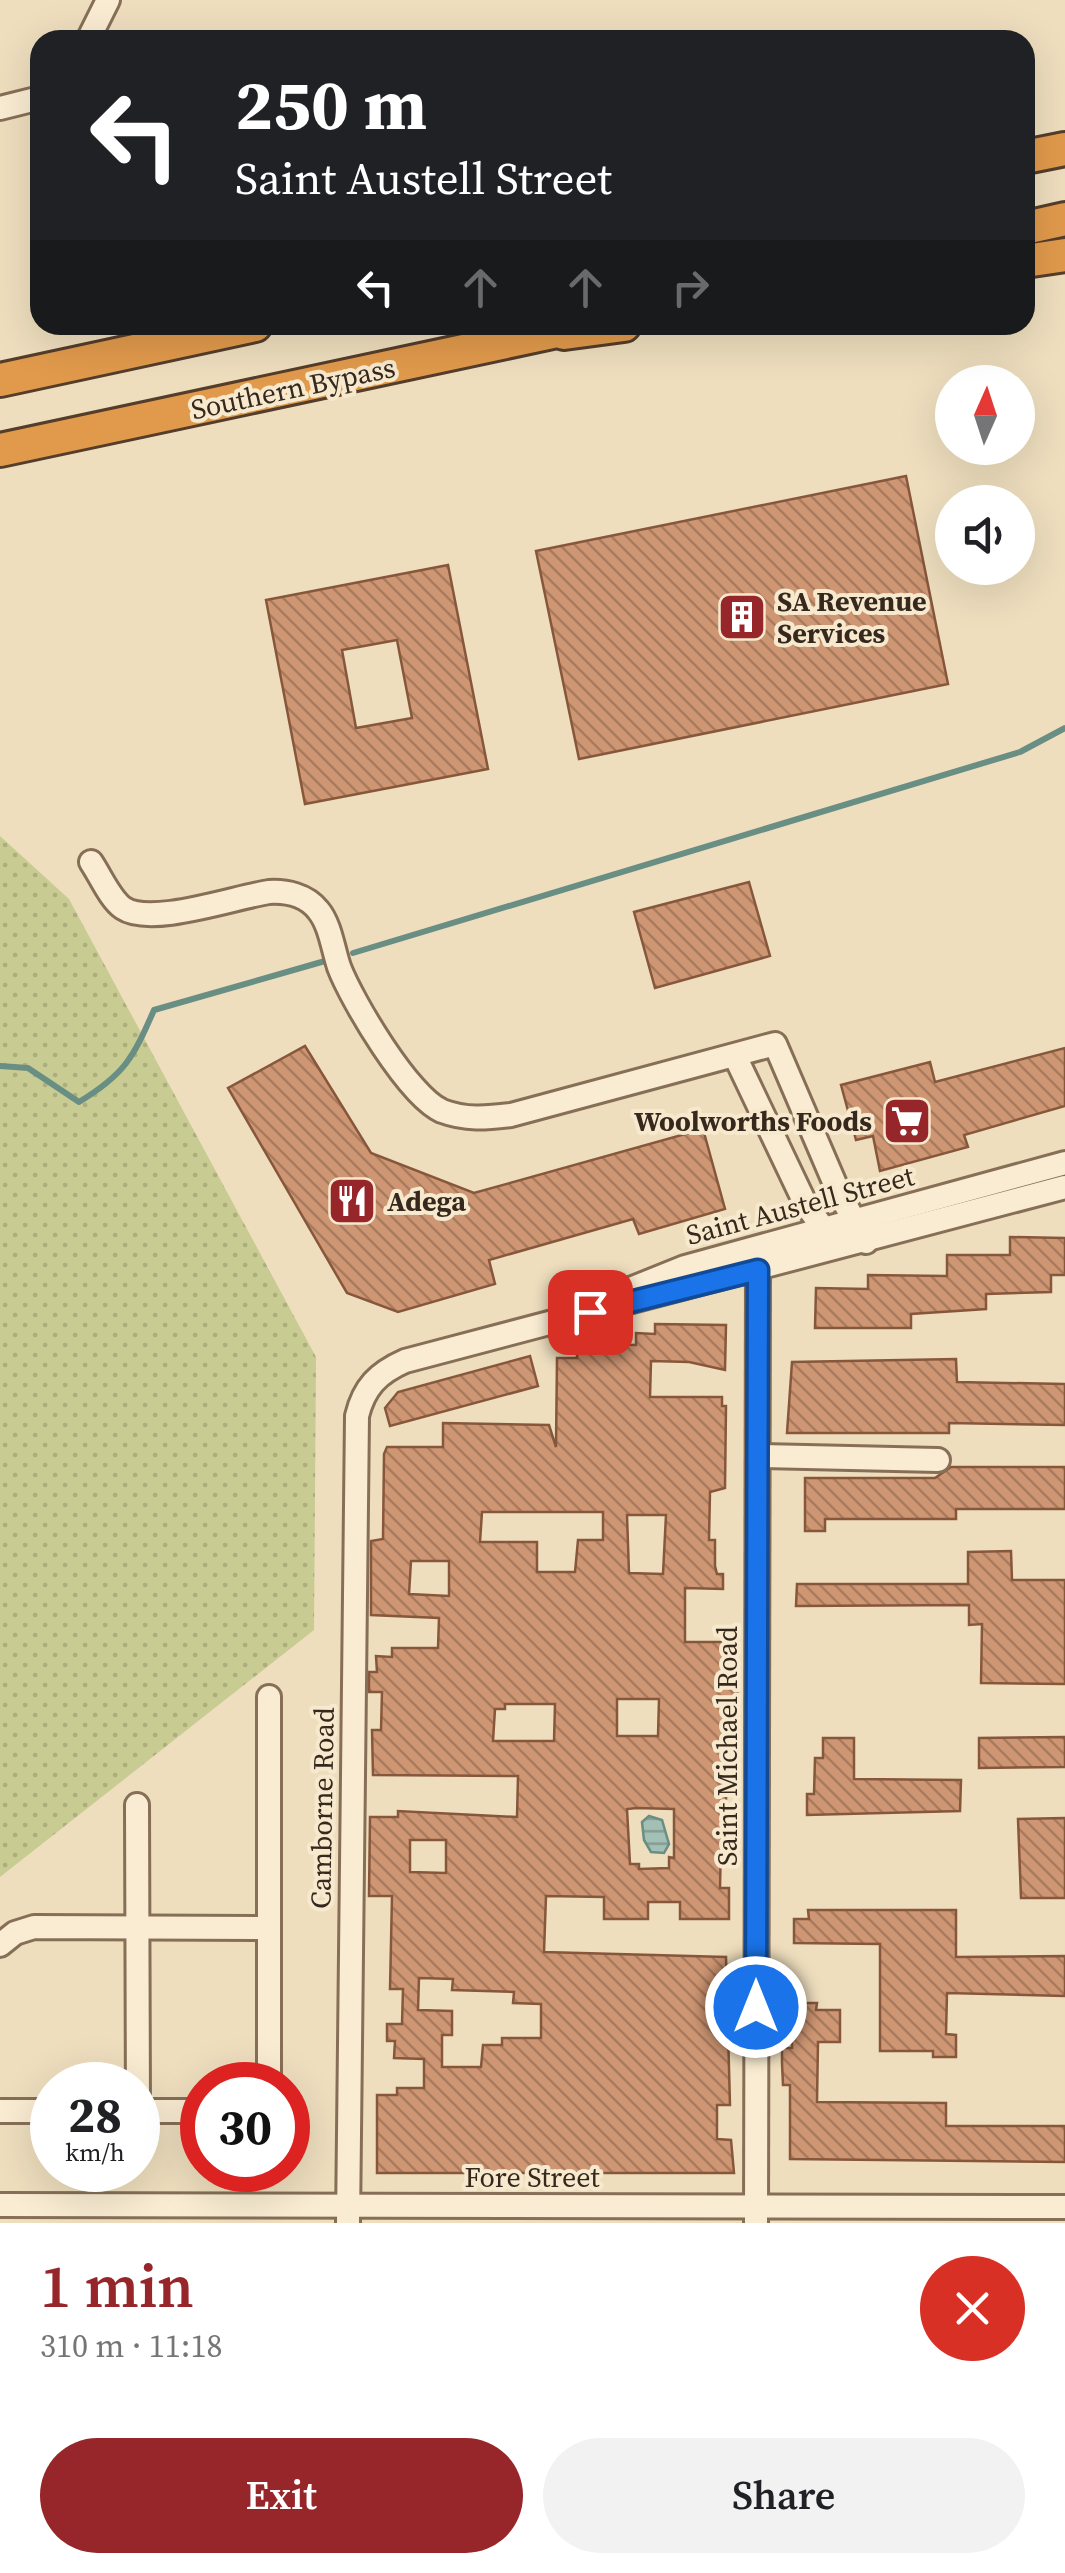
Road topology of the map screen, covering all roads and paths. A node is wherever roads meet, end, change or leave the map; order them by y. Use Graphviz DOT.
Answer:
graph roads {
  1 [pos="108,0"];
  2 [pos="93,30"];
  3 [pos="30,100"];
  4 [pos="0,108"];
  5 [pos="1065,148"];
  6 [pos="1035,155"];
  7 [pos="1065,219"];
  8 [pos="1035,226"];
  9 [pos="1065,255"];
  10 [pos="1035,260"];
  11 [pos="209,335"];
  12 [pos="539,335"];
  13 [pos="548,335"];
  14 [pos="525,338"];
  15 [pos="0,380"];
  16 [pos="0,450"];
  17 [pos="91,862"];
  18 [pos="735,1056"];
  19 [pos="825,1160"];
  20 [pos="1065,1162"];
  21 [pos="1065,1187"];
  22 [pos="805,1202"];
  23 [pos="914,1205"];
  24 [pos="860,1231"];
  25 [pos="831,1240"];
  26 [pos="764,1246"];
  27 [pos="758,1270"];
  28 [pos="555,1320"];
  29 [pos="362,1394"];
  30 [pos="759,1456"];
  31 [pos="938,1460"];
  32 [pos="269,1697"];
  33 [pos="136,1805"];
  34 [pos="137,1926"];
  35 [pos="265,1928"];
  36 [pos="0,1945"];
  37 [pos="138,2062"];
  38 [pos="268,2062"];
  39 [pos="0,2111"];
  40 [pos="30,2111"];
  41 [pos="0,2206"];
  42 [pos="1065,2208"];
  43 [pos="348,2215"];
  44 [pos="756,2215"];
  1 -- 2 [label="street"];
  3 -- 4 [label="street"];
  5 -- 6 [label="highway"];
  7 -- 8 [label="highway"];
  9 -- 10 [label="highway"];
  11 -- 15 [label="highway"];
  12 -- 14 [label="highway, Southern Bypass"];
  13 -- 14 [label="highway"];
  14 -- 16 [label="highway, Southern Bypass"];
  17 -- 18 [label="street"];
  18 -- 19 [label="street"];
  18 -- 22 [label="street"];
  19 -- 23 [label="street"];
  19 -- 24 [label="street"];
  20 -- 23 [label="street, Saint Austell Street"];
  21 -- 24 [label="street, Saint Austell Street"];
  22 -- 25 [label="street"];
  22 -- 26 [label="street"];
  23 -- 24 [label="street, Saint Austell Street"];
  24 -- 25 [label="street, Saint Austell Street"];
  25 -- 26 [label="street, Saint Austell Street"];
  25 -- 27 [label="street, Saint Austell Street"];
  26 -- 28 [label="street, Saint Austell Street"];
  27 -- 28 [label="street, Saint Austell Street"];
  27 -- 30 [label="street, Saint Michael Road"];
  28 -- 29 [label="street, Saint Austell Street"];
  29 -- 43 [label="street, Camborne Road"];
  30 -- 31 [label="street"];
  30 -- 44 [label="street, Saint Michael Road"];
  32 -- 35 [label="street"];
  33 -- 34 [label="street"];
  34 -- 35 [label="street"];
  34 -- 36 [label="street"];
  34 -- 37 [label="street"];
  35 -- 38 [label="street"];
  39 -- 40 [label="street"];
  41 -- 43 [label="street, Fore Street"];
  42 -- 44 [label="street, Fore Street"];
  43 -- 44 [label="street, Fore Street"];
}
